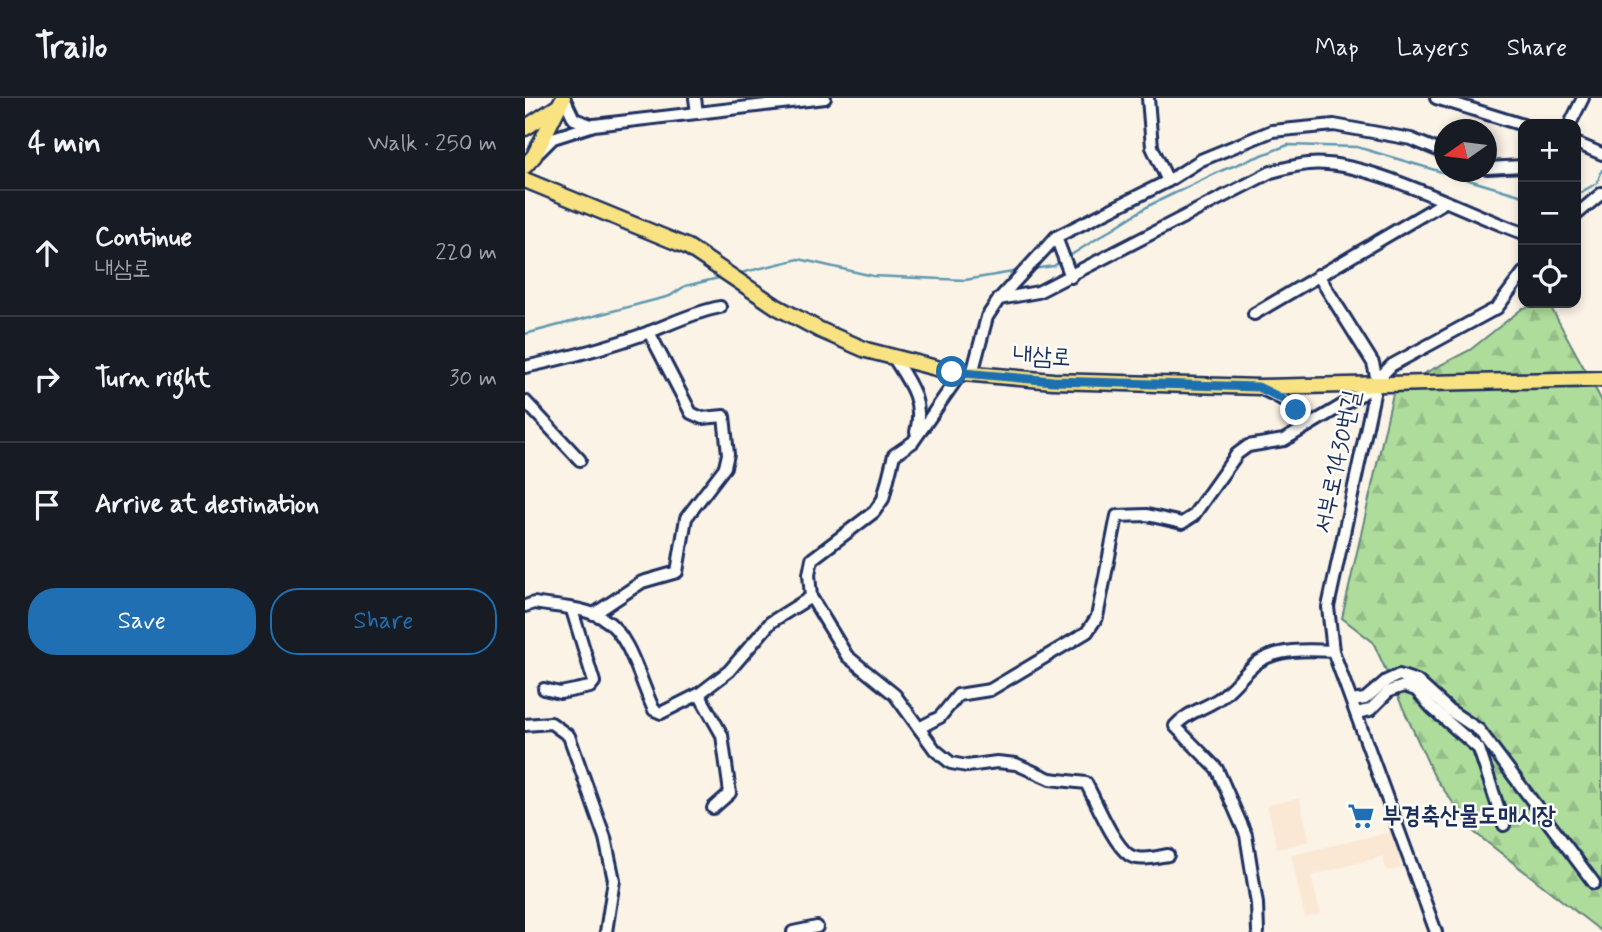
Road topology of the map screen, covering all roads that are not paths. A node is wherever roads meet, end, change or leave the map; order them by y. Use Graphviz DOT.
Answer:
graph roads {
  1 [pos="695,98"];
  2 [pos="825,98"];
  3 [pos="1148,98"];
  4 [pos="1436,98"];
  5 [pos="1583,98"];
  6 [pos="562,100"];
  7 [pos="697,113"];
  8 [pos="1572,119"];
  9 [pos="1518,123"];
  10 [pos="594,125"];
  11 [pos="525,128"];
  12 [pos="1581,145"];
  13 [pos="1434,149"];
  14 [pos="1602,154"];
  15 [pos="530,161"];
  16 [pos="1518,166"];
  17 [pos="1497,167"];
  18 [pos="525,180"];
  19 [pos="1168,181"];
  20 [pos="1602,193"];
  21 [pos="1443,203"];
  22 [pos="1581,211"];
  23 [pos="1518,231"];
  24 [pos="1057,240"];
  25 [pos="1318,275"];
  26 [pos="1071,277"];
  27 [pos="1518,280"];
  28 [pos="999,299"];
  29 [pos="720,307"];
  30 [pos="1254,314"];
  31 [pos="649,332"];
  32 [pos="893,357"];
  33 [pos="525,367"];
  34 [pos="966,374"];
  35 [pos="1602,379"];
  36 [pos="1376,383"];
  37 [pos="1258,387"];
  38 [pos="525,401"];
  39 [pos="1302,429"];
  40 [pos="913,442"];
  41 [pos="580,460"];
  42 [pos="811,597"];
  43 [pos="525,606"];
  44 [pos="572,610"];
  45 [pos="594,614"];
  46 [pos="1333,652"];
  47 [pos="544,689"];
  48 [pos="699,694"];
  49 [pos="1352,701"];
  50 [pos="1356,713"];
  51 [pos="525,724"];
  52 [pos="919,727"];
  53 [pos="713,808"];
  54 [pos="1504,825"];
  55 [pos="1168,855"];
  56 [pos="1594,883"];
  57 [pos="817,928"];
  58 [pos="607,932"];
  59 [pos="793,932"];
  60 [pos="1258,932"];
  61 [pos="1436,932"];
  1 -- 7 [label="street"];
  2 -- 7 [label="street"];
  3 -- 19 [label="street"];
  4 -- 9 [label="street"];
  5 -- 8 [label="street"];
  6 -- 10 [label="street"];
  6 -- 11 [label="main road"];
  6 -- 15 [label="main road"];
  7 -- 10 [label="street"];
  10 -- 15 [label="street"];
  12 -- 14 [label="street"];
  13 -- 19 [label="street"];
  16 -- 17 [label="street"];
  18 -- 32 [label="main road, 내삼로"];
  19 -- 24 [label="street"];
  20 -- 22 [label="street"];
  21 -- 23 [label="street"];
  21 -- 25 [label="street"];
  21 -- 26 [label="street"];
  24 -- 26 [label="street"];
  24 -- 28 [label="street"];
  25 -- 30 [label="street"];
  25 -- 36 [label="street"];
  26 -- 28 [label="street"];
  27 -- 36 [label="street, 서부로1430번길"];
  28 -- 34 [label="street"];
  29 -- 31 [label="street"];
  31 -- 33 [label="street"];
  31 -- 45 [label="street"];
  32 -- 34 [label="main road, 내삼로"];
  32 -- 40 [label="street"];
  34 -- 37 [label="main road, 내삼로"];
  34 -- 40 [label="street"];
  35 -- 36 [label="main road, 내삼로"];
  36 -- 37 [label="main road, 내삼로"];
  36 -- 39 [label="street"];
  36 -- 46 [label="street, 서부로1430번길"];
  37 -- 39 [label="street"];
  38 -- 41 [label="street"];
  39 -- 52 [label="street"];
  40 -- 42 [label="street"];
  42 -- 48 [label="street"];
  42 -- 52 [label="street"];
  43 -- 44 [label="street"];
  44 -- 45 [label="street"];
  44 -- 47 [label="street"];
  45 -- 48 [label="street"];
  46 -- 49 [label="street, 서부로1430번길"];
  46 -- 60 [label="street"];
  48 -- 53 [label="street"];
  49 -- 50 [label="street, 서부로1430번길"];
  49 -- 56 [label="street"];
  50 -- 54 [label="street"];
  50 -- 61 [label="street, 서부로1430번길"];
  51 -- 58 [label="street"];
  52 -- 55 [label="street"];
  57 -- 59 [label="street"];
}
